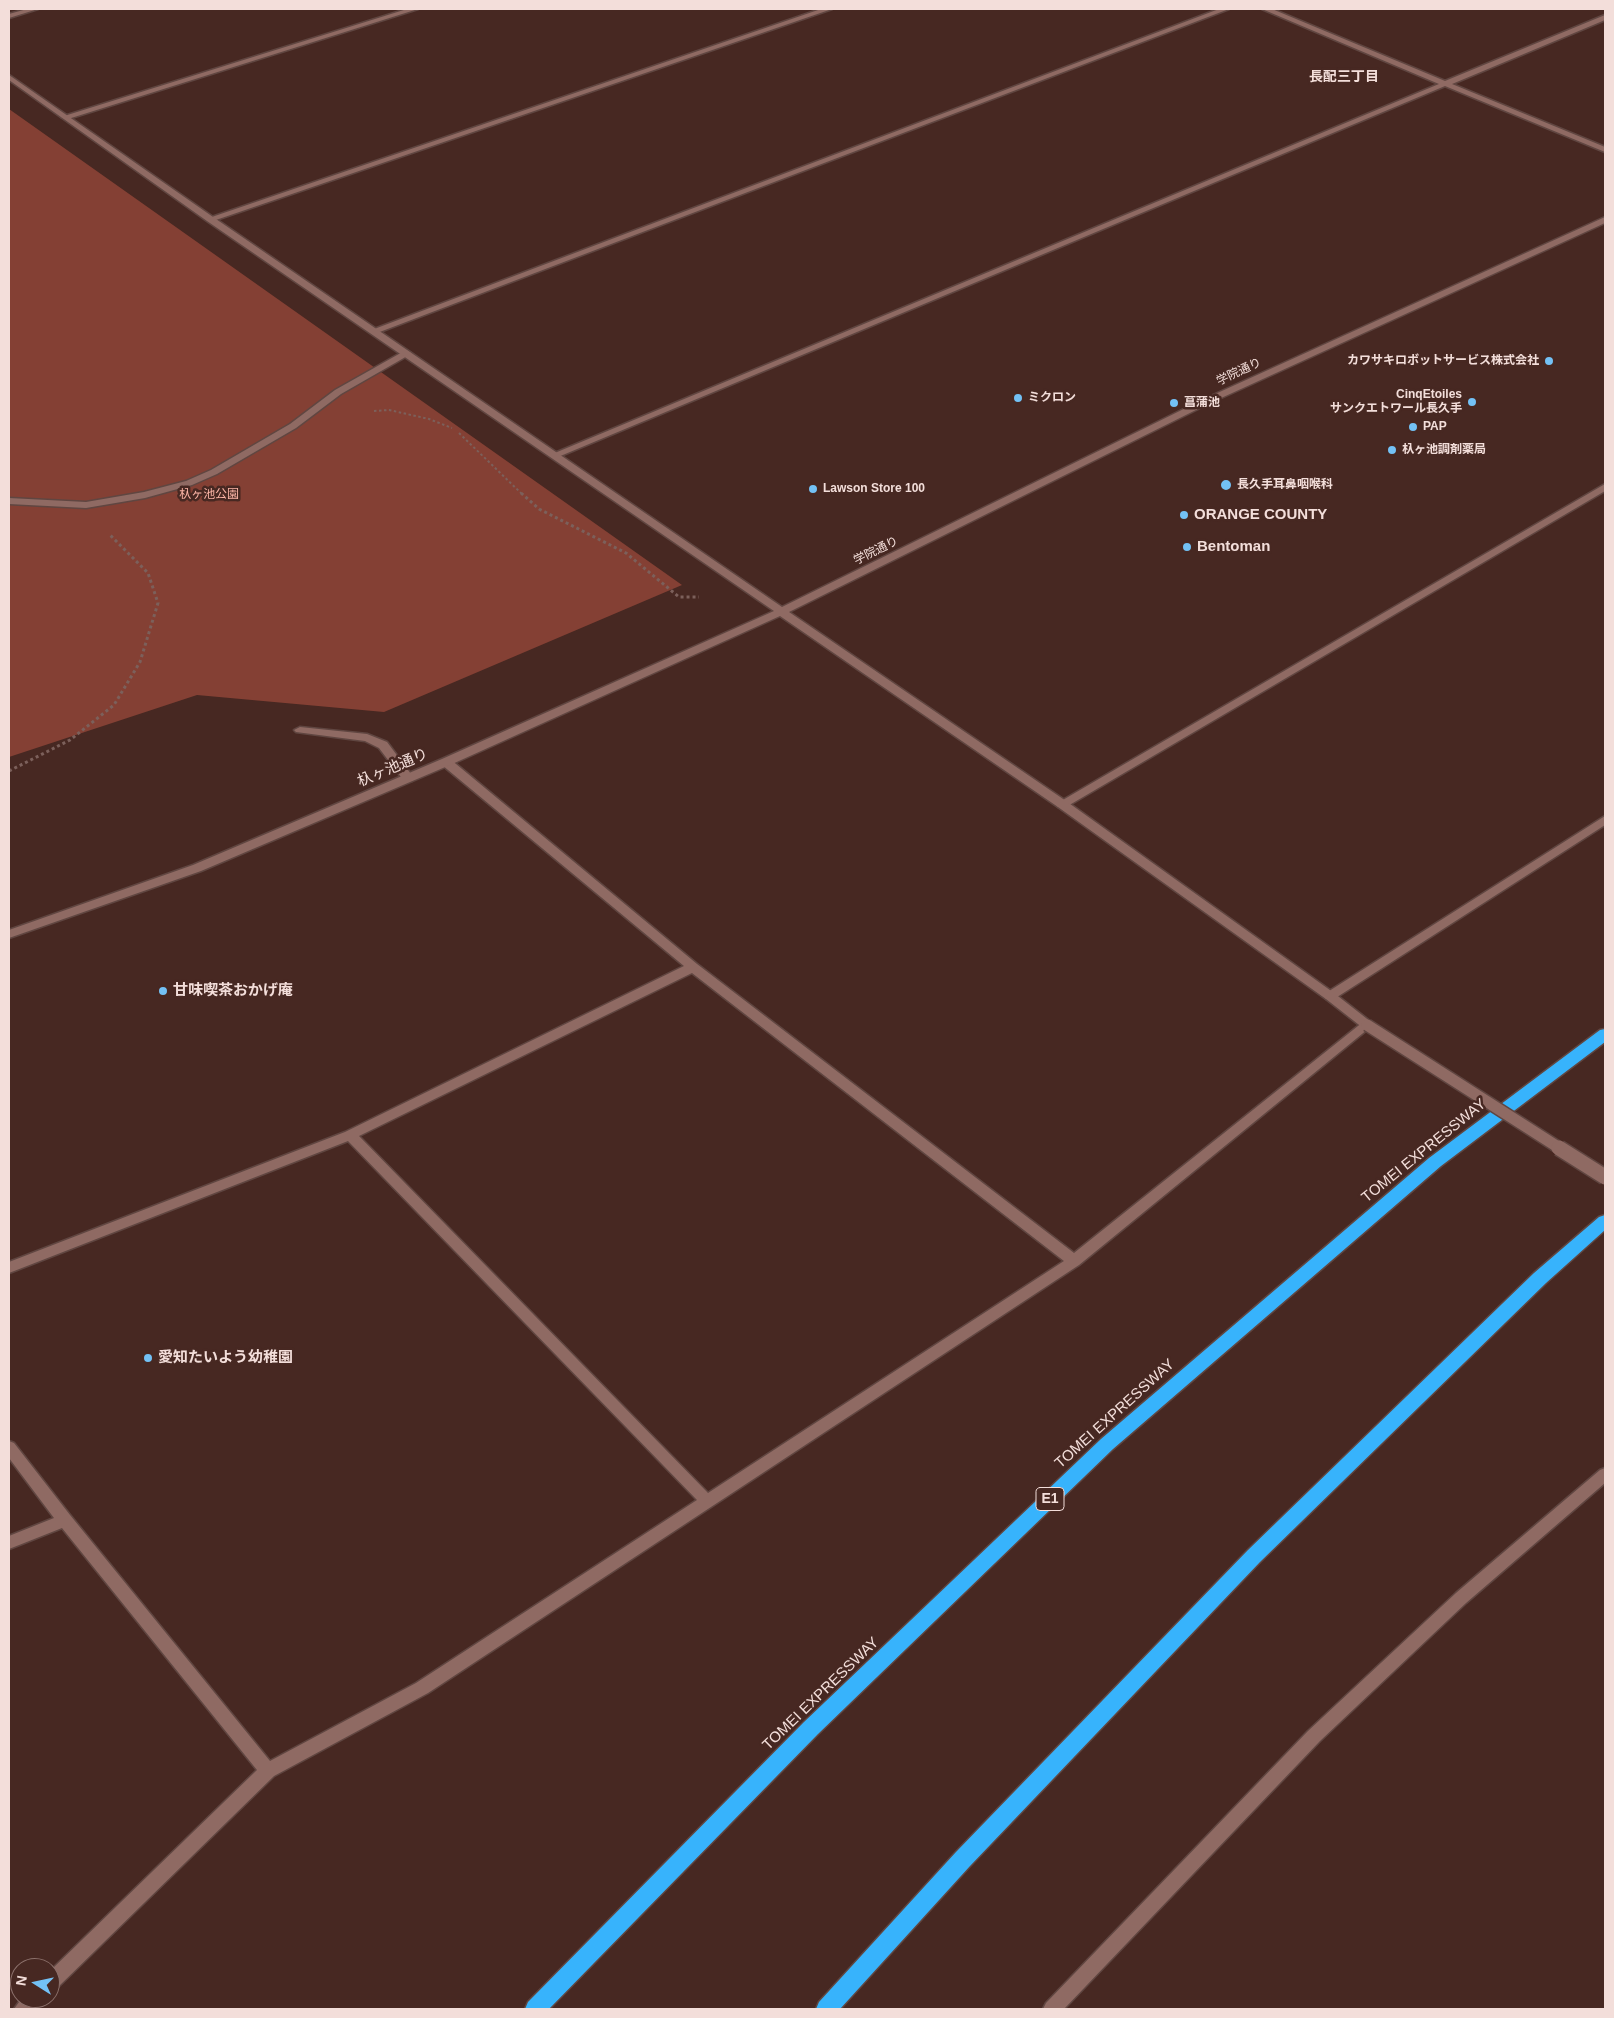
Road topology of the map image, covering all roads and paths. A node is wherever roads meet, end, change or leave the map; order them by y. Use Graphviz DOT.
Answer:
graph roads {
  1 [pos="34,9"];
  2 [pos="414,9"];
  3 [pos="828,9"];
  4 [pos="1226,9"];
  5 [pos="1266,9"];
  6 [pos="9,16"];
  7 [pos="1605,17"];
  8 [pos="9,77"];
  9 [pos="1444,83"];
  10 [pos="65,117"];
  11 [pos="1605,150"];
  12 [pos="210,219"];
  13 [pos="1605,220"];
  14 [pos="374,331"];
  15 [pos="406,353"];
  16 [pos="373,411"];
  17 [pos="555,455"];
  18 [pos="1605,488"];
  19 [pos="9,501"];
  20 [pos="86,505"];
  21 [pos="701,597"];
  22 [pos="782,611"];
  23 [pos="300,730"];
  24 [pos="446,762"];
  25 [pos="9,771"];
  26 [pos="408,778"];
  27 [pos="1062,804"];
  28 [pos="1605,820"];
  29 [pos="9,934"];
  30 [pos="693,967"];
  31 [pos="1330,996"];
  32 [pos="1367,1025"];
  33 [pos="1605,1034"];
  34 [pos="350,1136"];
  35 [pos="1605,1177"];
  36 [pos="1605,1221"];
  37 [pos="1074,1261"];
  38 [pos="9,1268"];
  39 [pos="9,1448"];
  40 [pos="1605,1474"];
  41 [pos="707,1501"];
  42 [pos="65,1520"];
  43 [pos="9,1543"];
  44 [pos="268,1771"];
  45 [pos="60,1973"];
  46 [pos="535,2009"];
  47 [pos="826,2009"];
  48 [pos="1052,2009"];
  1 -- 6 [label="street"];
  2 -- 10 [label="street"];
  3 -- 12 [label="street"];
  4 -- 14 [label="street"];
  5 -- 9 [label="street"];
  7 -- 9 [label="street"];
  8 -- 10 [label="street"];
  9 -- 11 [label="street"];
  9 -- 17 [label="street"];
  10 -- 12 [label="street"];
  12 -- 14 [label="street"];
  13 -- 22 [label="street, 学院通り"];
  14 -- 15 [label="street"];
  15 -- 17 [label="street"];
  15 -- 20 [label="street"];
  16 -- 21 [label="path"];
  17 -- 22 [label="street"];
  18 -- 27 [label="street"];
  19 -- 20 [label="street"];
  20 -- 25 [label="path"];
  22 -- 24 [label="street, 杁ヶ池通り"];
  22 -- 27 [label="street"];
  23 -- 26 [label="street"];
  24 -- 26 [label="street, 杁ヶ池通り"];
  24 -- 30 [label="street"];
  26 -- 29 [label="street, 杁ヶ池通り"];
  27 -- 31 [label="street"];
  28 -- 31 [label="street"];
  30 -- 34 [label="street"];
  30 -- 37 [label="street"];
  31 -- 32 [label="street"];
  32 -- 35 [label="street, bridge"];
  32 -- 37 [label="street"];
  33 -- 46 [label="highway, TOMEI EXPRESSWAY / E1"];
  34 -- 38 [label="street"];
  34 -- 41 [label="street"];
  36 -- 47 [label="highway"];
  37 -- 41 [label="street"];
  39 -- 42 [label="street"];
  40 -- 48 [label="street"];
  41 -- 44 [label="street"];
  42 -- 43 [label="street"];
  42 -- 44 [label="street"];
  44 -- 45 [label="street"];
}
